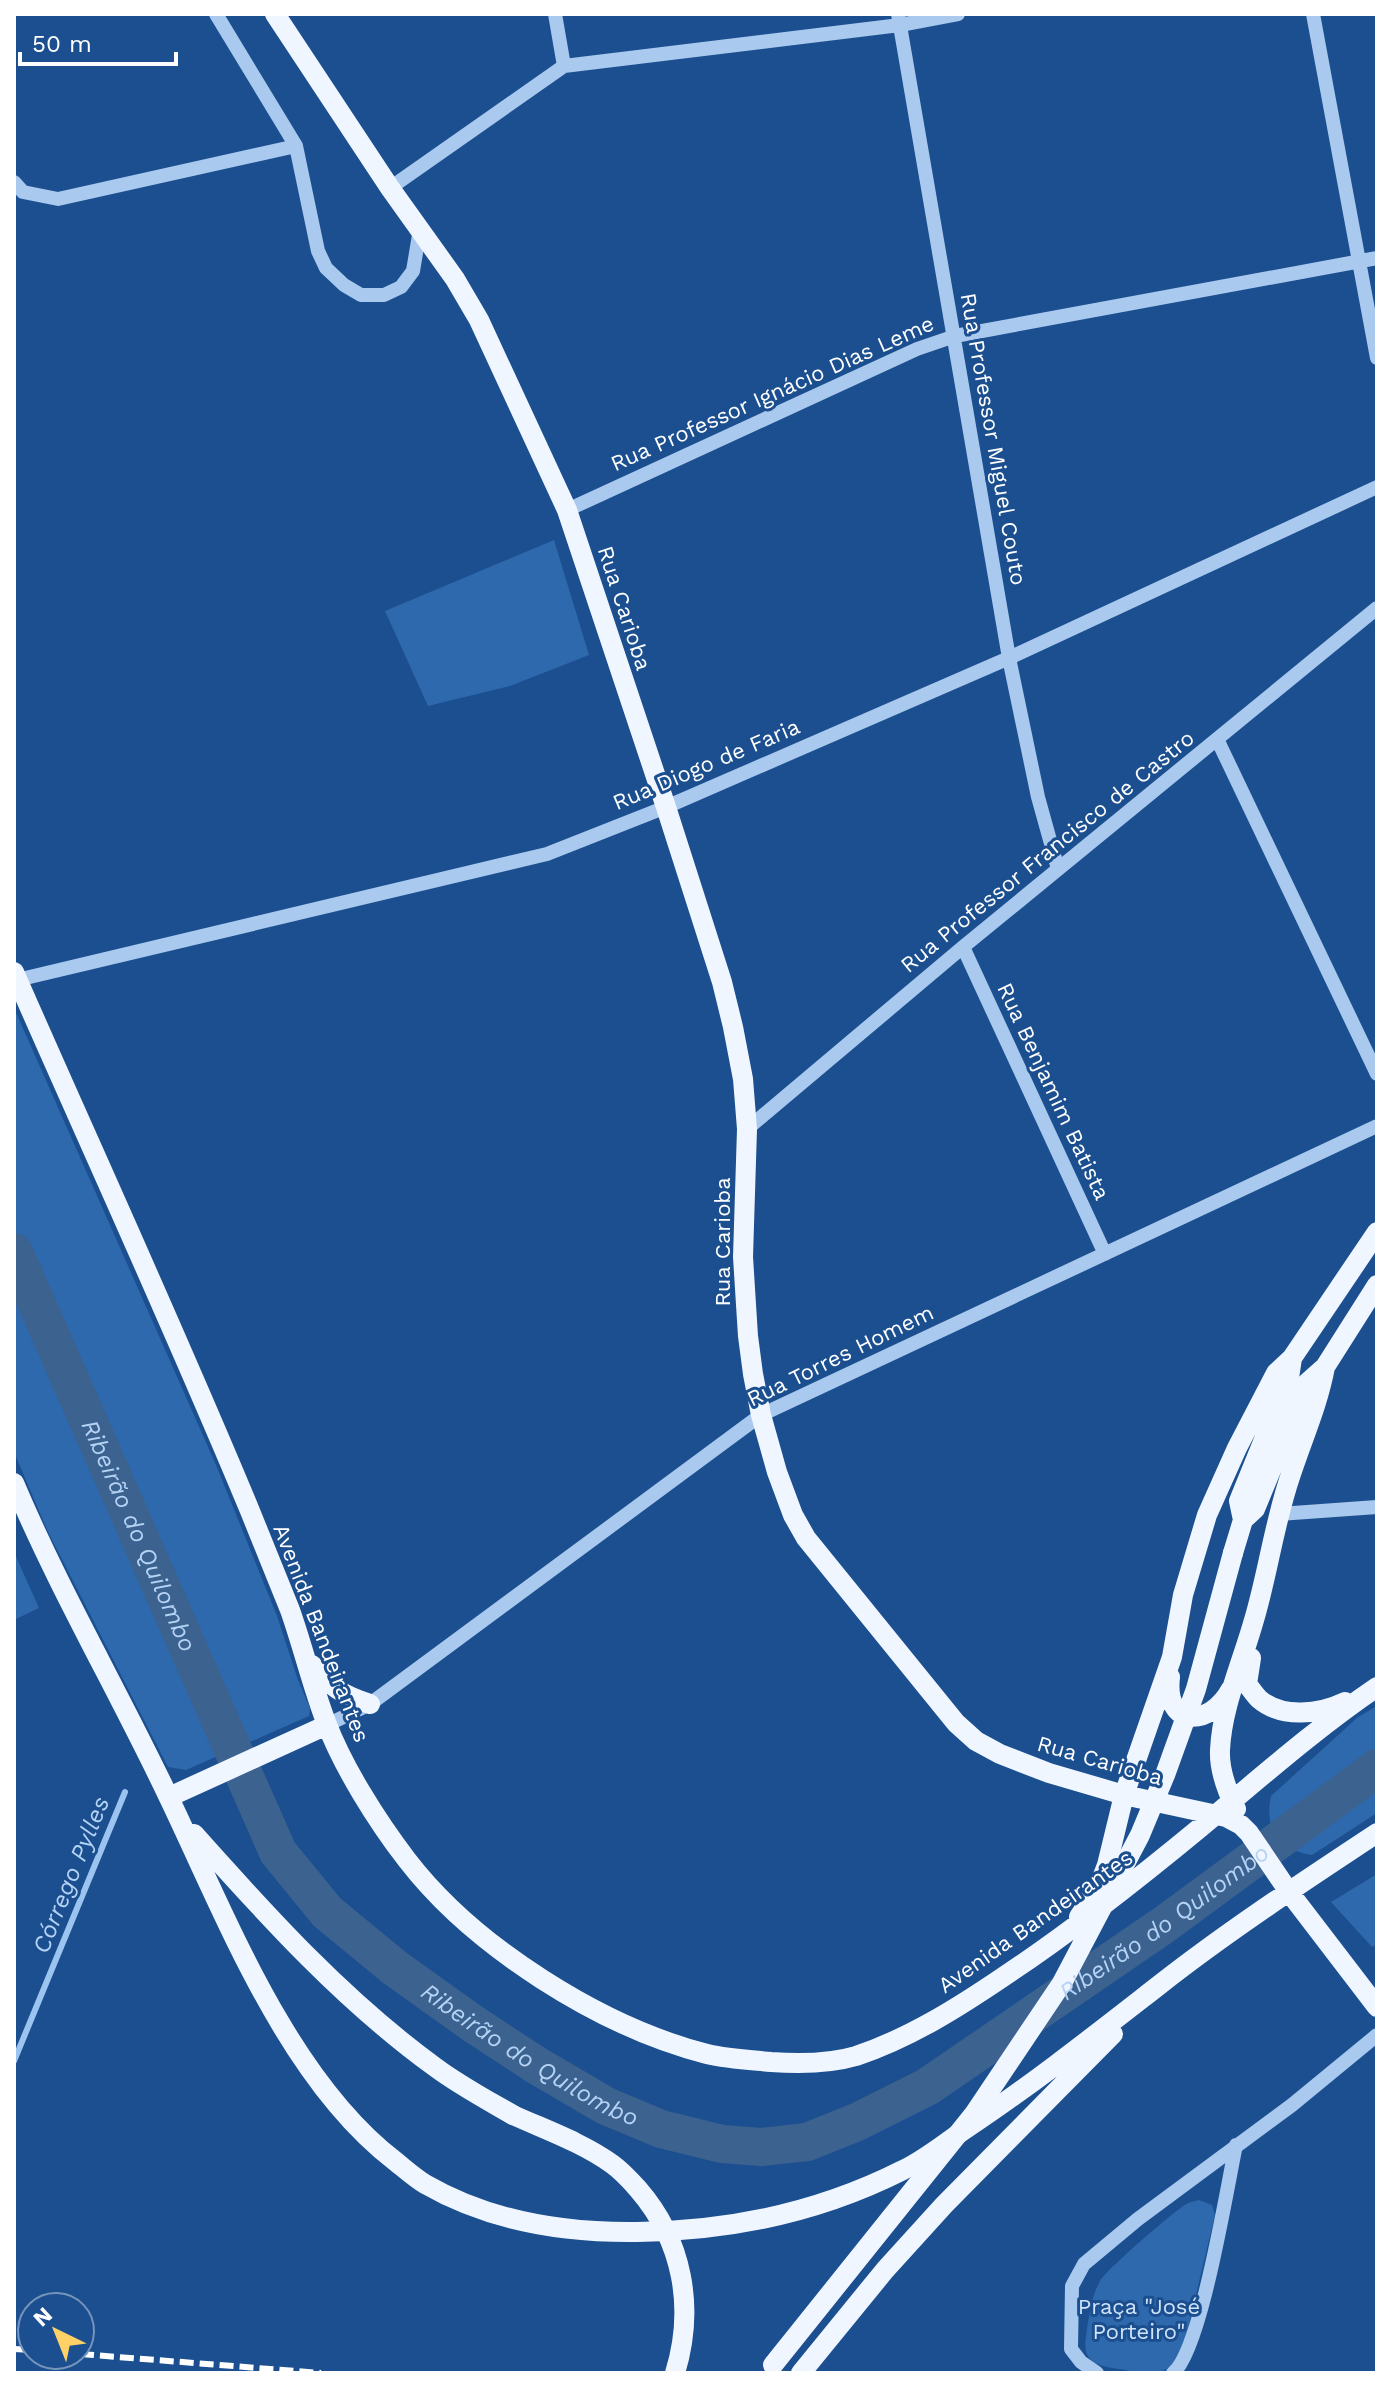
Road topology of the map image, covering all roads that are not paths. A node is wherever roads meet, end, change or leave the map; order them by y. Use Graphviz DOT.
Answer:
graph roads {
  1 [pos="216,14"];
  2 [pos="275,14"];
  3 [pos="555,14"];
  4 [pos="958,14"];
  5 [pos="1313,14"];
  6 [pos="899,20"];
  7 [pos="564,66"];
  8 [pos="296,146"];
  9 [pos="19,187"];
  10 [pos="390,188"];
  11 [pos="420,229"];
  12 [pos="1377,258"];
  13 [pos="1360,261"];
  14 [pos="955,336"];
  15 [pos="1377,358"];
  16 [pos="1377,487"];
  17 [pos="567,510"];
  18 [pos="1377,608"];
  19 [pos="1009,658"];
  20 [pos="1217,739"];
  21 [pos="666,807"];
  22 [pos="1058,869"];
  23 [pos="963,947"];
  24 [pos="16,976"];
  25 [pos="1377,1074"];
  26 [pos="1377,1126"];
  27 [pos="747,1129"];
  28 [pos="1377,1232"];
  29 [pos="1105,1254"];
  30 [pos="1377,1285"];
  31 [pos="1292,1358"];
  32 [pos="1325,1367"];
  33 [pos="761,1415"];
  34 [pos="14,1483"];
  35 [pos="1377,1507"];
  36 [pos="1279,1514"];
  37 [pos="1243,1520"];
  38 [pos="1255,1618"];
  39 [pos="1172,1657"];
  40 [pos="306,1659"];
  41 [pos="1233,1684"];
  42 [pos="1377,1687"];
  43 [pos="370,1704"];
  44 [pos="327,1725"];
  45 [pos="1124,1795"];
  46 [pos="1232,1800"];
  47 [pos="173,1807"];
  48 [pos="1216,1814"];
  49 [pos="1377,1833"];
  50 [pos="1252,1837"];
  51 [pos="1284,1885"];
  52 [pos="1068,1933"];
  53 [pos="1166,1979"];
  54 [pos="1377,2007"];
  55 [pos="1377,2035"];
  56 [pos="1236,2145"];
  57 [pos="675,2373"];
  58 [pos="765,2373"];
  59 [pos="801,2373"];
  60 [pos="1097,2373"];
  61 [pos="1173,2373"];
  1 -- 8 [label="street"];
  2 -- 10 [label="main road, Rua Carioba"];
  3 -- 7 [label="street"];
  4 -- 6 [label="street"];
  5 -- 13 [label="street"];
  6 -- 7 [label="street"];
  6 -- 14 [label="street, Rua Professor Miguel Couto"];
  7 -- 10 [label="street"];
  8 -- 9 [label="street"];
  8 -- 11 [label="street"];
  10 -- 11 [label="main road, Rua Carioba"];
  11 -- 17 [label="main road, Rua Carioba"];
  12 -- 13 [label="street, Rua Professor Ignácio Dias Leme"];
  13 -- 14 [label="street, Rua Professor Ignácio Dias Leme"];
  13 -- 15 [label="street"];
  14 -- 17 [label="street, Rua Professor Ignácio Dias Leme"];
  14 -- 19 [label="street, Rua Professor Miguel Couto"];
  16 -- 19 [label="street, Rua Diogo de Faria"];
  17 -- 21 [label="main road, Rua Carioba"];
  18 -- 20 [label="street, Rua Professor Francisco de Castro"];
  19 -- 21 [label="street, Rua Diogo de Faria"];
  19 -- 22 [label="street, Rua Professor Miguel Couto"];
  20 -- 22 [label="street, Rua Professor Francisco de Castro"];
  20 -- 25 [label="street"];
  21 -- 24 [label="street, Rua Diogo de Faria"];
  21 -- 27 [label="main road, Rua Carioba"];
  22 -- 23 [label="street, Rua Professor Francisco de Castro"];
  23 -- 27 [label="street, Rua Professor Francisco de Castro"];
  23 -- 29 [label="street, Rua Benjamim Batista"];
  24 -- 40 [label="main road, Avenida Bandeirantes"];
  26 -- 29 [label="street, Rua Torres Homem"];
  27 -- 33 [label="main road, Rua Carioba"];
  28 -- 31 [label="main road"];
  29 -- 33 [label="street, Rua Torres Homem"];
  30 -- 32 [label="main road"];
  31 -- 37 [label="main road"];
  31 -- 39 [label="main road"];
  32 -- 36 [label="main road"];
  32 -- 37 [label="main road"];
  33 -- 43 [label="street, Rua Torres Homem"];
  33 -- 45 [label="main road, Rua Carioba"];
  34 -- 47 [label="main road"];
  35 -- 36 [label="street"];
  36 -- 38 [label="main road"];
  37 -- 58 [label="main road, bridge"];
  38 -- 41 [label="main road"];
  38 -- 42 [label="main road"];
  39 -- 41 [label="main road"];
  39 -- 45 [label="main road"];
  40 -- 43 [label="main road"];
  40 -- 44 [label="main road, Avenida Bandeirantes"];
  41 -- 46 [label="main road"];
  42 -- 46 [label="main road, Avenida Bandeirantes"];
  43 -- 44 [label="street, Rua Torres Homem"];
  44 -- 47 [label="main road"];
  44 -- 52 [label="main road, Avenida Bandeirantes"];
  45 -- 48 [label="main road, Rua Carioba"];
  45 -- 52 [label="main road"];
  46 -- 48 [label="main road, Avenida Bandeirantes"];
  46 -- 50 [label="main road"];
  47 -- 53 [label="main road"];
  47 -- 57 [label="main road, bridge"];
  48 -- 50 [label="main road, Rua Carioba"];
  48 -- 52 [label="main road, Avenida Bandeirantes"];
  49 -- 51 [label="main road"];
  50 -- 51 [label="main road, Rua Carioba"];
  51 -- 53 [label="main road"];
  51 -- 54 [label="main road, Rua Carioba"];
  53 -- 59 [label="main road"];
  55 -- 56 [label="street"];
  56 -- 60 [label="street"];
  56 -- 61 [label="street"];
}
